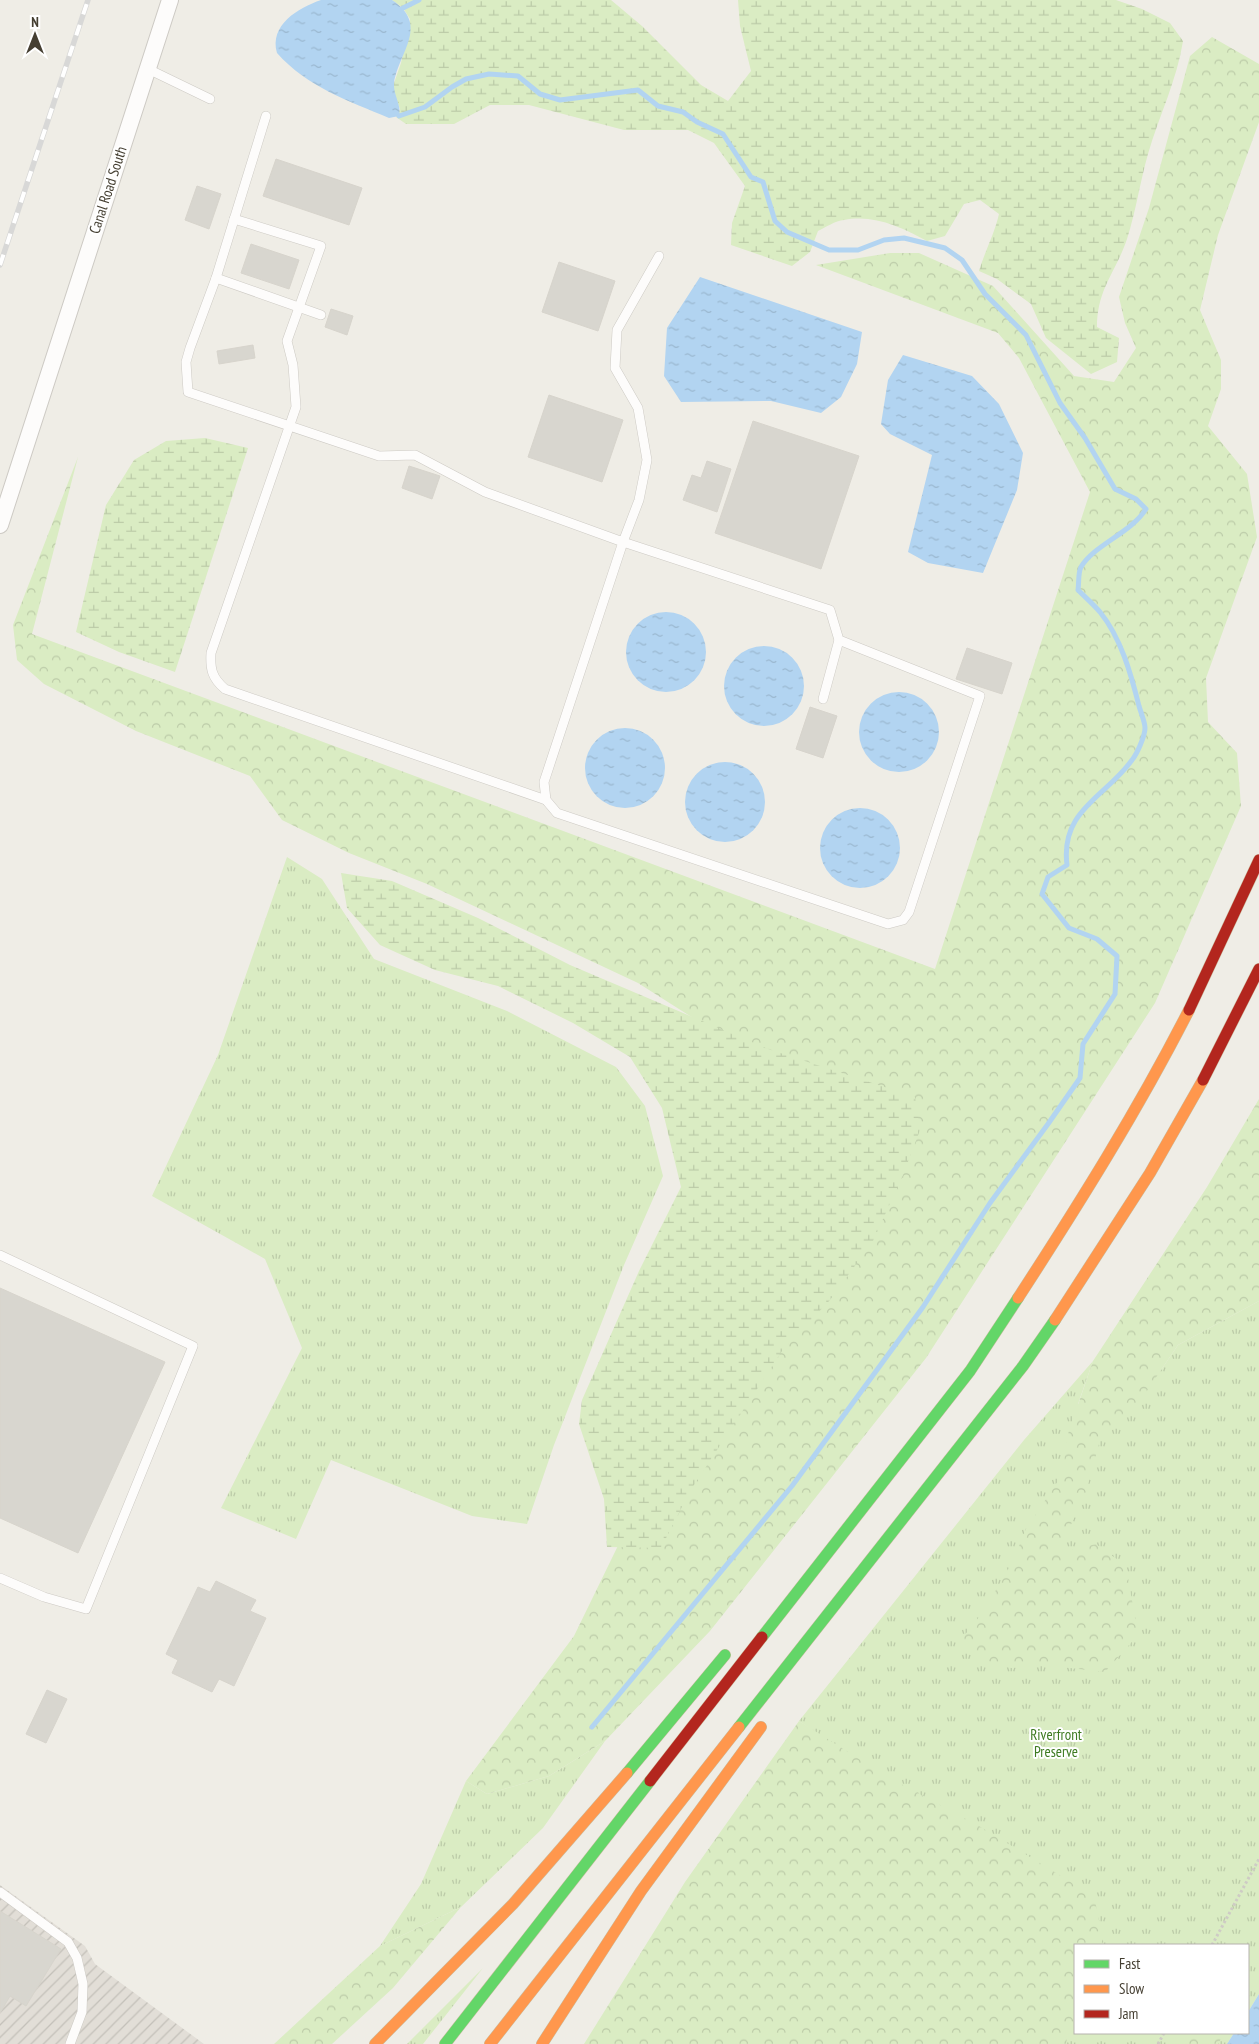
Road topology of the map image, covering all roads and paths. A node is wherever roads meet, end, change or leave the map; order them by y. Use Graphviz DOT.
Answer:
graph roads {
  1 [pos="170,0"];
  2 [pos="148,69"];
  3 [pos="210,99"];
  4 [pos="266,116"];
  5 [pos="234,218"];
  6 [pos="660,256"];
  7 [pos="216,278"];
  8 [pos="300,309"];
  9 [pos="321,315"];
  10 [pos="289,425"];
  11 [pos="0,525"];
  12 [pos="623,542"];
  13 [pos="839,640"];
  14 [pos="823,699"];
  15 [pos="546,800"];
  16 [pos="1259,860"];
  17 [pos="1259,968"];
  18 [pos="0,1255"];
  19 [pos="1018,1296"];
  20 [pos="968,1354"];
  21 [pos="906,1516"];
  22 [pos="0,1578"];
  23 [pos="846,1610"];
  24 [pos="730,1649"];
  25 [pos="768,1716"];
  26 [pos="1259,1859"];
  27 [pos="0,1892"];
  28 [pos="1213,1944"];
  29 [pos="70,2044"];
  30 [pos="375,2044"];
  31 [pos="445,2044"];
  32 [pos="490,2044"];
  33 [pos="542,2044"];
  1 -- 2 [label="street, Canal Road South"];
  2 -- 3 [label="lane"];
  2 -- 11 [label="street, Canal Road South"];
  4 -- 5 [label="lane"];
  5 -- 7 [label="lane"];
  5 -- 8 [label="lane"];
  6 -- 12 [label="lane"];
  7 -- 8 [label="lane"];
  7 -- 10 [label="lane"];
  8 -- 9 [label="lane"];
  8 -- 10 [label="lane"];
  10 -- 12 [label="lane"];
  10 -- 15 [label="lane"];
  12 -- 13 [label="lane"];
  12 -- 15 [label="lane"];
  13 -- 14 [label="lane"];
  13 -- 15 [label="lane"];
  16 -- 19 [label="highway"];
  17 -- 21 [label="highway"];
  18 -- 22 [label="lane"];
  19 -- 20 [label="highway"];
  19 -- 31 [label="highway"];
  21 -- 23 [label="highway"];
  21 -- 32 [label="highway"];
  24 -- 30 [label="highway"];
  25 -- 33 [label="highway"];
  26 -- 28 [label="path"];
  27 -- 29 [label="lane"];
}
